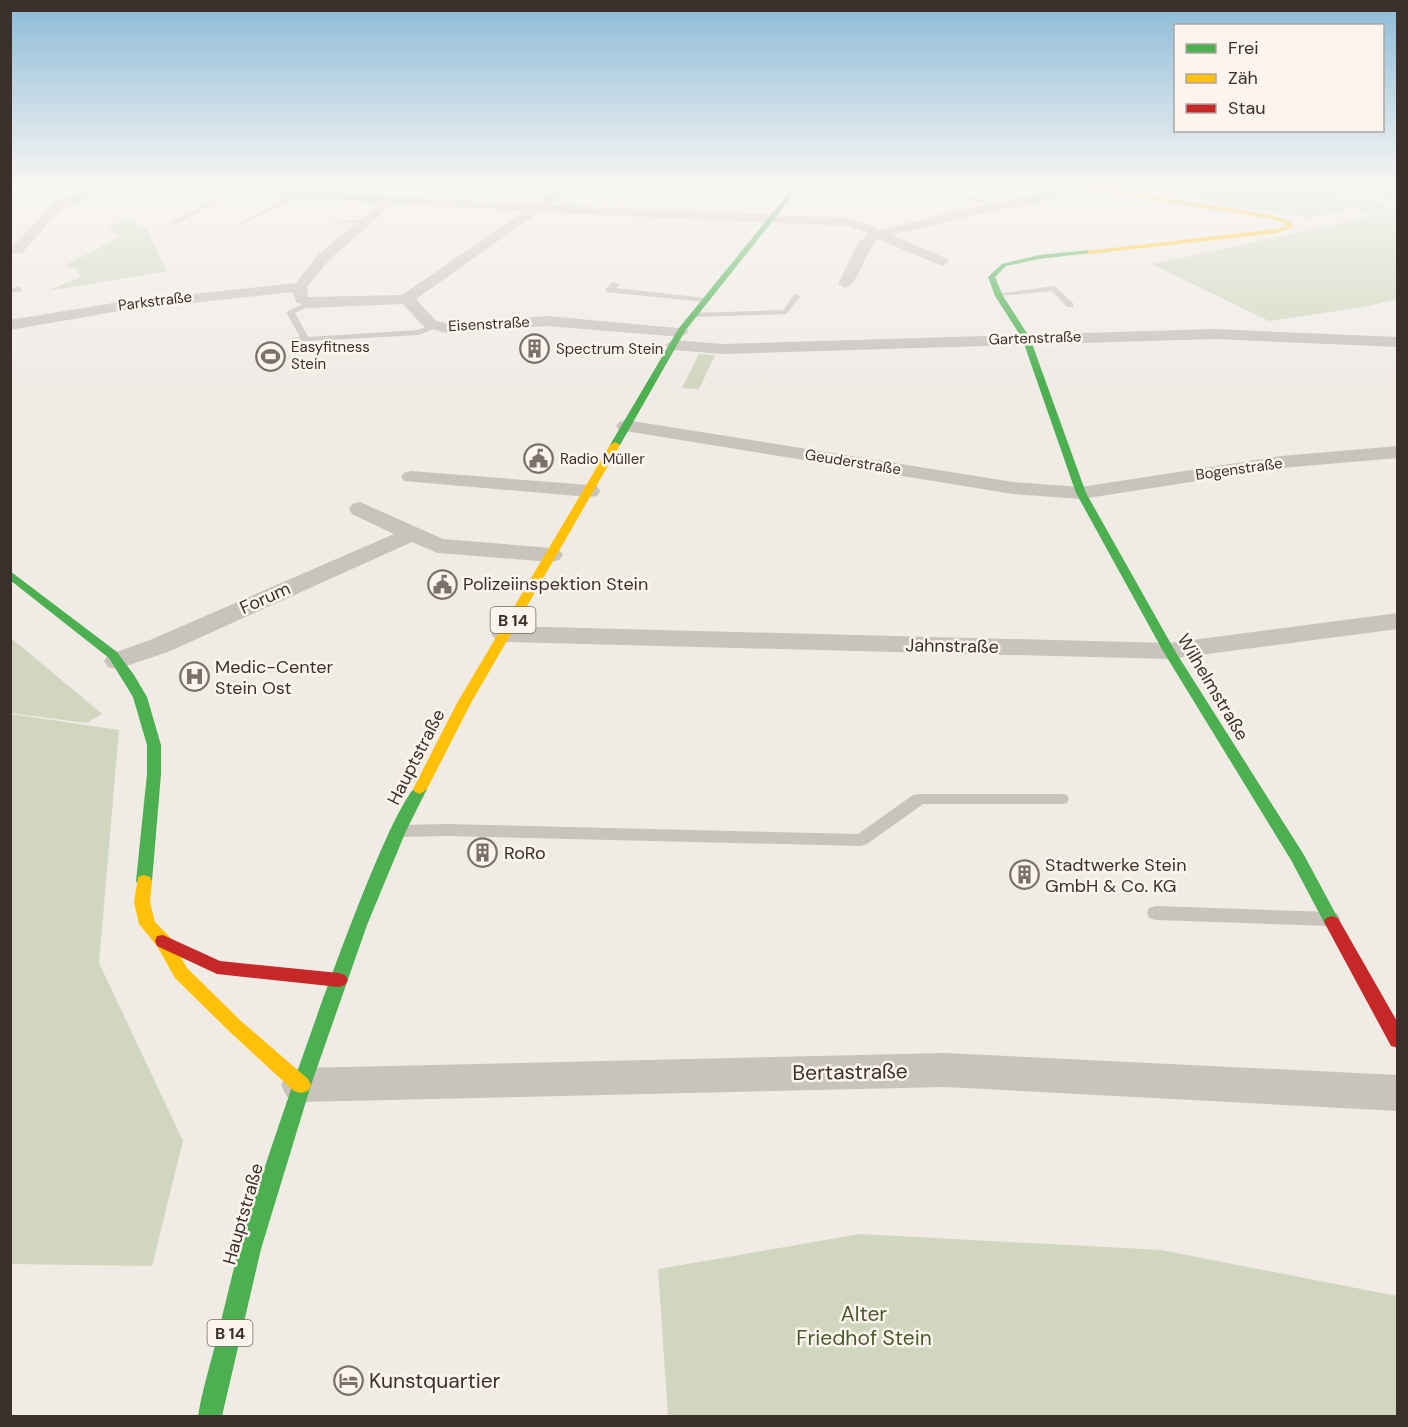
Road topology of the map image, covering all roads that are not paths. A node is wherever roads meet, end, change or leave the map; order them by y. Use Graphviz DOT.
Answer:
graph roads {
  1 [pos="331,251"];
  2 [pos="475,251"];
  3 [pos="746,251"];
  4 [pos="861,251"];
  5 [pos="917,251"];
  6 [pos="1098,251"];
  7 [pos="942,262"];
  8 [pos="616,284"];
  9 [pos="845,284"];
  10 [pos="300,287"];
  11 [pos="999,294"];
  12 [pos="796,296"];
  13 [pos="406,299"];
  14 [pos="705,300"];
  15 [pos="309,303"];
  16 [pos="1070,305"];
  17 [pos="693,315"];
  18 [pos="10,325"];
  19 [pos="437,326"];
  20 [pos="1026,338"];
  21 [pos="305,339"];
  22 [pos="677,339"];
  23 [pos="295,340"];
  24 [pos="1398,342"];
  25 [pos="626,426"];
  26 [pos="1398,452"];
  27 [pos="411,477"];
  28 [pos="588,491"];
  29 [pos="1081,493"];
  30 [pos="360,509"];
  31 [pos="412,534"];
  32 [pos="551,555"];
  33 [pos="10,574"];
  34 [pos="1398,621"];
  35 [pos="504,634"];
  36 [pos="1169,651"];
  37 [pos="117,661"];
  38 [pos="1061,799"];
  39 [pos="398,831"];
  40 [pos="1156,913"];
  41 [pos="1331,919"];
  42 [pos="163,941"];
  43 [pos="339,980"];
  44 [pos="1398,1041"];
  45 [pos="301,1085"];
  46 [pos="1398,1093"];
  47 [pos="210,1416"];
  1 -- 10 [label="street"];
  2 -- 13 [label="street"];
  3 -- 14 [label="street, Hauptstraße / B 14"];
  4 -- 9 [label="street"];
  5 -- 7 [label="street"];
  6 -- 11 [label="street"];
  8 -- 14 [label="lane"];
  10 -- 15 [label="street"];
  10 -- 18 [label="street, Parkstraße"];
  11 -- 16 [label="lane"];
  11 -- 20 [label="street, Wilhelmstraße"];
  12 -- 17 [label="lane"];
  13 -- 15 [label="street"];
  13 -- 19 [label="street, Eisenstraße"];
  14 -- 17 [label="street, Hauptstraße / B 14"];
  15 -- 21 [label="lane"];
  17 -- 22 [label="street, Hauptstraße / B 14"];
  19 -- 21 [label="lane"];
  19 -- 22 [label="street, Eisenstraße"];
  20 -- 22 [label="street, Gartenstraße"];
  20 -- 24 [label="street, Gartenstraße"];
  20 -- 29 [label="street, Wilhelmstraße"];
  21 -- 23 [label="lane"];
  22 -- 25 [label="street, Hauptstraße / B 14"];
  25 -- 28 [label="street, Hauptstraße / B 14"];
  25 -- 29 [label="street, Geuderstraße"];
  26 -- 29 [label="street, Bogenstraße"];
  27 -- 28 [label="street"];
  28 -- 32 [label="street, Hauptstraße / B 14"];
  29 -- 36 [label="street, Wilhelmstraße"];
  30 -- 31 [label="street"];
  31 -- 32 [label="street"];
  31 -- 37 [label="street, Forum"];
  32 -- 35 [label="street, Hauptstraße / B 14"];
  33 -- 37 [label="street"];
  34 -- 36 [label="street, Jahnstraße"];
  35 -- 36 [label="street, Jahnstraße"];
  35 -- 39 [label="street, Hauptstraße / B 14"];
  36 -- 41 [label="street, Wilhelmstraße"];
  37 -- 42 [label="street"];
  38 -- 39 [label="lane"];
  39 -- 43 [label="street, Hauptstraße / B 14"];
  40 -- 41 [label="lane"];
  41 -- 44 [label="street, Wilhelmstraße"];
  42 -- 43 [label="street"];
  42 -- 45 [label="street"];
  43 -- 45 [label="street, Hauptstraße / B 14"];
  45 -- 46 [label="street, Bertastraße"];
  45 -- 47 [label="street, Hauptstraße / B 14"];
}
